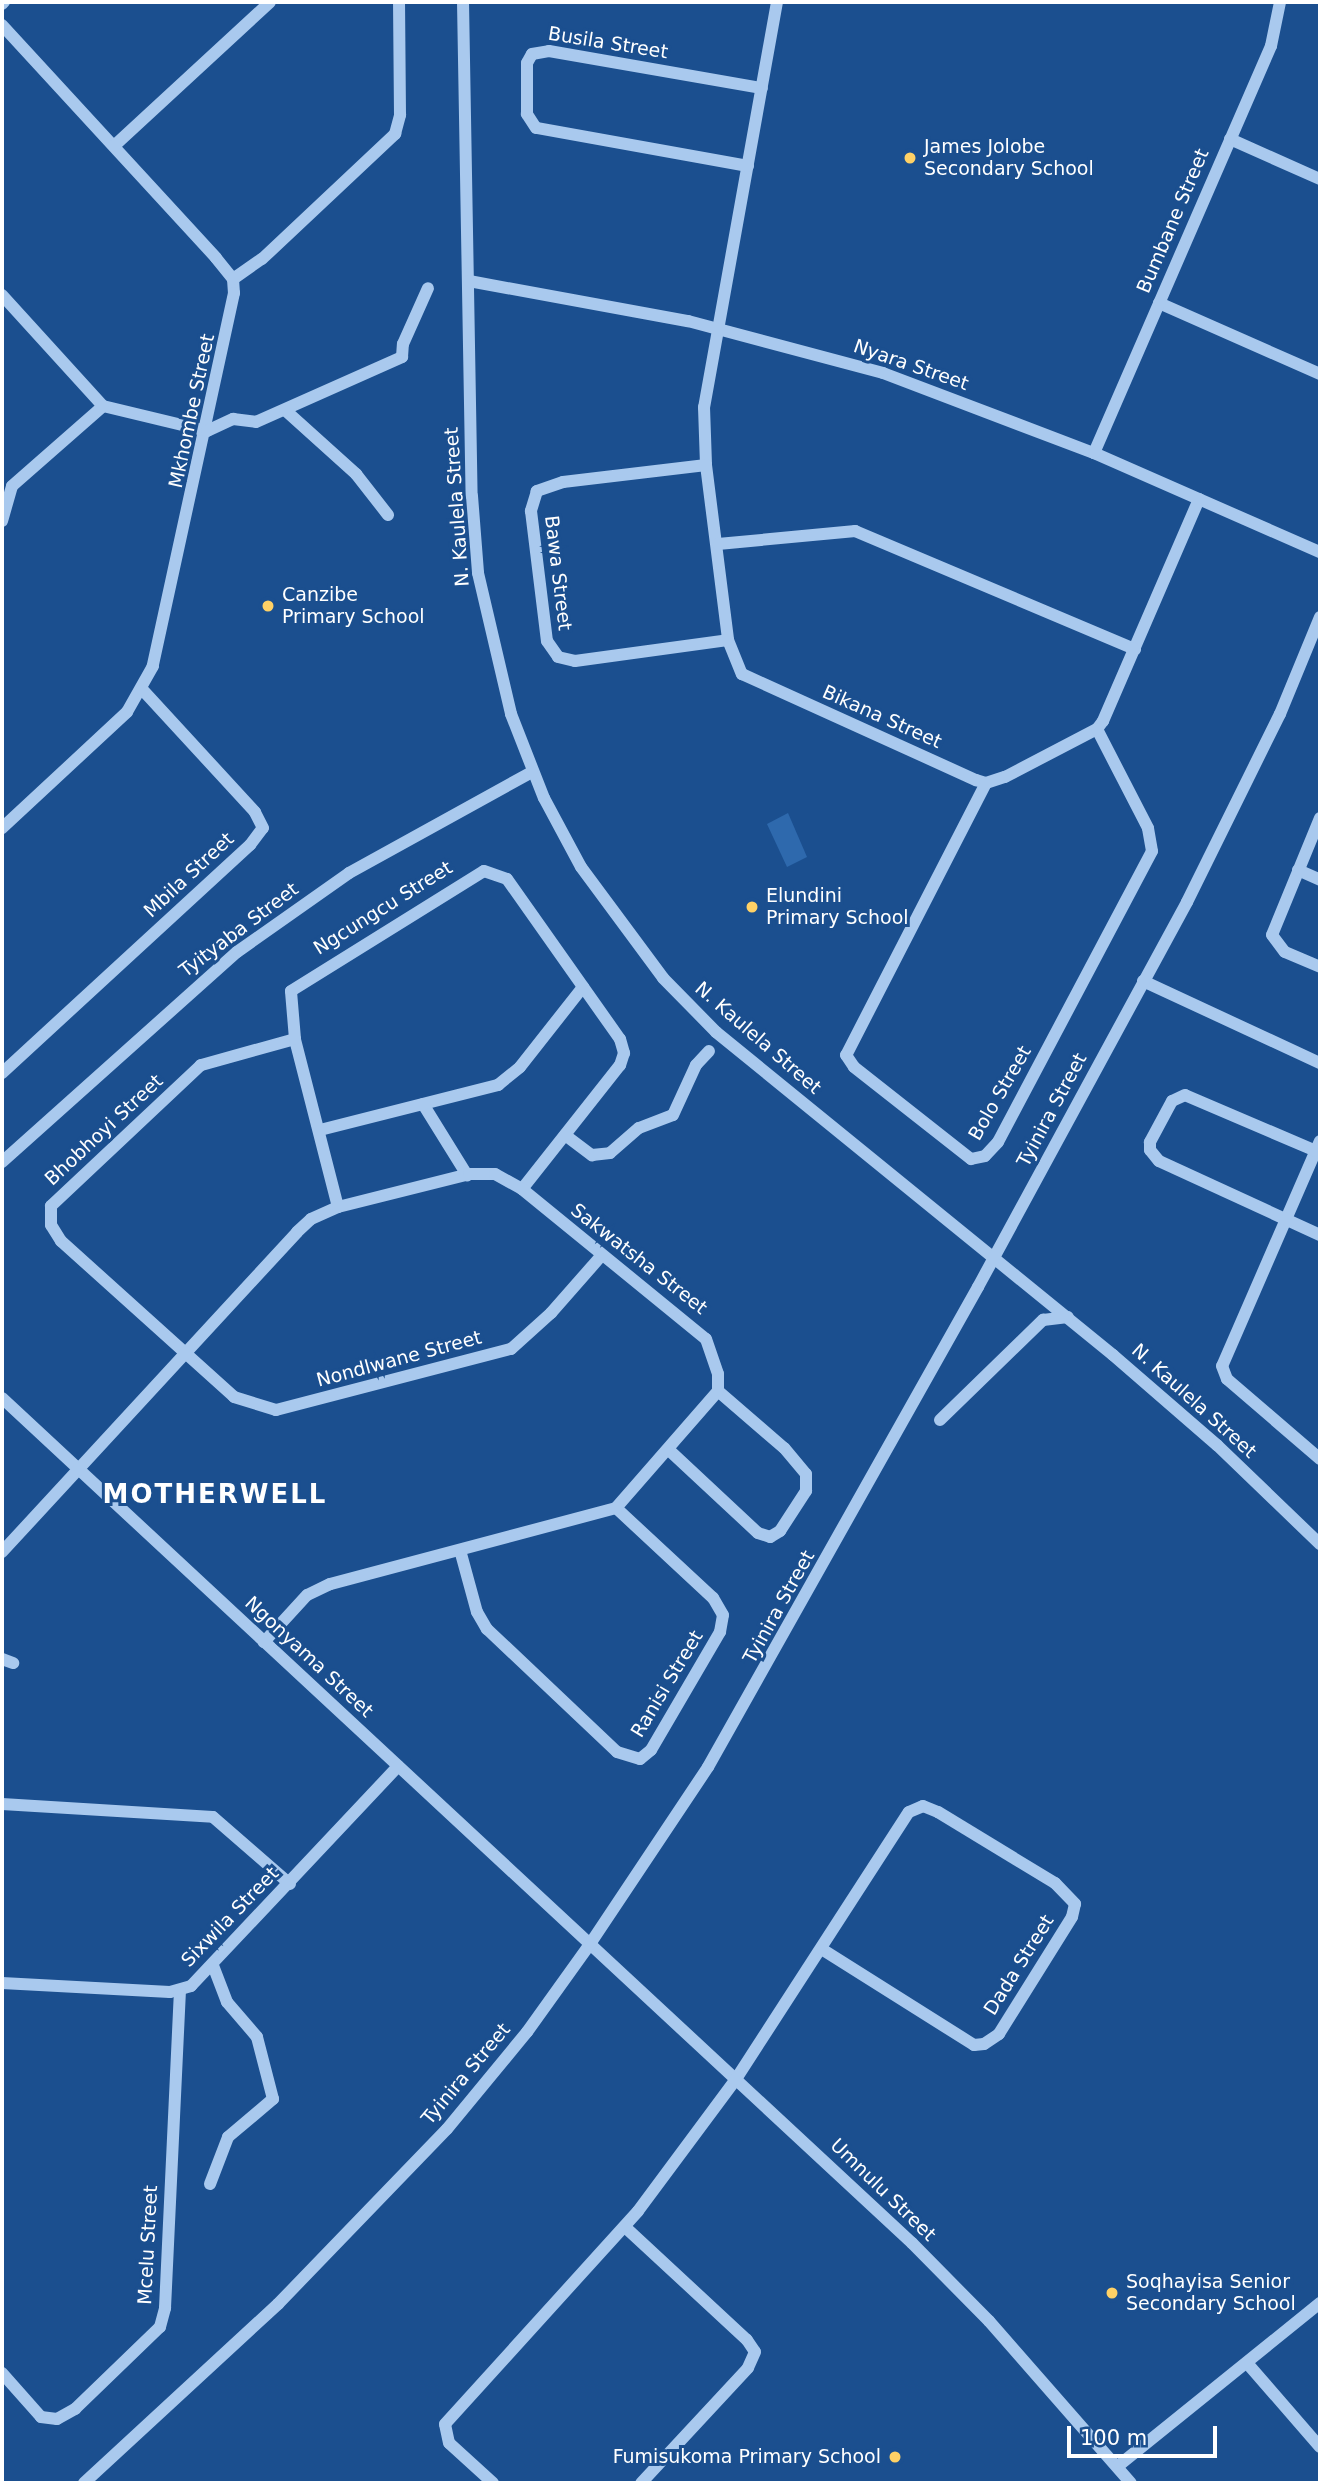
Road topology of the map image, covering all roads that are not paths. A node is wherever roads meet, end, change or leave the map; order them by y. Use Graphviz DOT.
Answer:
graph roads {
  1 [pos="270,2"];
  2 [pos="399,2"];
  3 [pos="463,2"];
  4 [pos="777,2"];
  5 [pos="1280,2"];
  6 [pos="2,25"];
  7 [pos="762,89"];
  8 [pos="1230,139"];
  9 [pos="114,146"];
  10 [pos="748,166"];
  11 [pos="1320,179"];
  12 [pos="233,279"];
  13 [pos="469,281"];
  14 [pos="428,288"];
  15 [pos="2,295"];
  16 [pos="1159,303"];
  17 [pos="718,328"];
  18 [pos="1320,374"];
  19 [pos="103,406"];
  20 [pos="285,410"];
  21 [pos="207,431"];
  22 [pos="1094,453"];
  23 [pos="705,465"];
  24 [pos="1199,499"];
  25 [pos="388,515"];
  26 [pos="2,521"];
  27 [pos="718,544"];
  28 [pos="1320,552"];
  29 [pos="1320,617"];
  30 [pos="728,640"];
  31 [pos="1135,649"];
  32 [pos="142,689"];
  33 [pos="1097,729"];
  34 [pos="532,772"];
  35 [pos="986,783"];
  36 [pos="1320,818"];
  37 [pos="2,828"];
  38 [pos="1298,870"];
  39 [pos="1320,880"];
  40 [pos="1320,967"];
  41 [pos="1143,981"];
  42 [pos="583,987"];
  43 [pos="295,1039"];
  44 [pos="709,1051"];
  45 [pos="1320,1063"];
  46 [pos="2,1073"];
  47 [pos="424,1104"];
  48 [pos="320,1130"];
  49 [pos="565,1135"];
  50 [pos="1318,1146"];
  51 [pos="2,1162"];
  52 [pos="467,1175"];
  53 [pos="522,1189"];
  54 [pos="338,1207"];
  55 [pos="1287,1220"];
  56 [pos="1320,1235"];
  57 [pos="601,1256"];
  58 [pos="994,1258"];
  59 [pos="1068,1317"];
  60 [pos="187,1353"];
  61 [pos="718,1391"];
  62 [pos="2,1398"];
  63 [pos="940,1420"];
  64 [pos="670,1451"];
  65 [pos="1320,1459"];
  66 [pos="78,1469"];
  67 [pos="616,1508"];
  68 [pos="1320,1544"];
  69 [pos="460,1550"];
  70 [pos="2,1552"];
  71 [pos="264,1642"];
  72 [pos="398,1766"];
  73 [pos="2,1804"];
  74 [pos="290,1884"];
  75 [pos="590,1944"];
  76 [pos="823,1950"];
  77 [pos="213,1965"];
  78 [pos="2,1983"];
  79 [pos="180,1992"];
  80 [pos="2,1996"];
  81 [pos="736,2079"];
  82 [pos="210,2184"];
  83 [pos="625,2227"];
  84 [pos="1320,2303"];
  85 [pos="1247,2362"];
  86 [pos="2,2373"];
  87 [pos="1320,2447"];
  88 [pos="1118,2466"];
  89 [pos="84,2483"];
  90 [pos="493,2483"];
  91 [pos="642,2483"];
  92 [pos="1132,2483"];
  1 -- 9 [label="street"];
  2 -- 12 [label="street"];
  3 -- 13 [label="street, N. Kaulela Street"];
  4 -- 7 [label="street"];
  5 -- 8 [label="street, Bumbane Street"];
  6 -- 9 [label="street"];
  7 -- 10 [label="street"];
  7 -- 10 [label="street, Busila Street"];
  8 -- 11 [label="street"];
  8 -- 16 [label="street, Bumbane Street"];
  9 -- 12 [label="street"];
  10 -- 17 [label="street"];
  12 -- 21 [label="street, Mkhombe Street"];
  13 -- 17 [label="street, Nyara Street"];
  13 -- 34 [label="street, N. Kaulela Street"];
  14 -- 20 [label="street"];
  15 -- 19 [label="street"];
  16 -- 18 [label="street"];
  16 -- 22 [label="street, Bumbane Street"];
  17 -- 22 [label="street, Nyara Street"];
  17 -- 23 [label="street, Bikana Street"];
  19 -- 21 [label="street"];
  19 -- 26 [label="street"];
  20 -- 21 [label="street"];
  20 -- 25 [label="street"];
  21 -- 32 [label="street, Mkhombe Street"];
  22 -- 24 [label="street, Nyara Street"];
  23 -- 27 [label="street, Bikana Street"];
  23 -- 30 [label="street, Bawa Street"];
  24 -- 28 [label="street, Nyara Street"];
  24 -- 31 [label="street"];
  27 -- 30 [label="street, Bikana Street"];
  27 -- 31 [label="street"];
  29 -- 41 [label="street, Tyinira Street"];
  30 -- 35 [label="street, Bikana Street"];
  31 -- 33 [label="street"];
  32 -- 37 [label="street, Mkhombe Street"];
  32 -- 46 [label="street, Mbila Street"];
  33 -- 35 [label="street"];
  33 -- 35 [label="street, Bolo Street"];
  34 -- 51 [label="street, Tyityaba Street"];
  34 -- 58 [label="street, N. Kaulela Street"];
  36 -- 38 [label="street"];
  38 -- 39 [label="street"];
  38 -- 40 [label="street"];
  41 -- 45 [label="street"];
  41 -- 58 [label="street, Tyinira Street"];
  42 -- 43 [label="street, Ngcungcu Street"];
  42 -- 47 [label="street"];
  42 -- 49 [label="street, Ngcungcu Street"];
  43 -- 48 [label="street, Ngcungcu Street"];
  43 -- 60 [label="street, Bhobhoyi Street"];
  44 -- 49 [label="street"];
  47 -- 48 [label="street"];
  47 -- 52 [label="street"];
  48 -- 54 [label="street, Ngcungcu Street"];
  49 -- 53 [label="street, Ngcungcu Street"];
  50 -- 55 [label="street"];
  50 -- 55 [label="street"];
  52 -- 53 [label="street, Sakwatsha Street"];
  52 -- 54 [label="street, Sakwatsha Street"];
  53 -- 57 [label="street, Sakwatsha Street"];
  54 -- 60 [label="street, Sakwatsha Street"];
  55 -- 56 [label="street"];
  55 -- 65 [label="street"];
  57 -- 60 [label="street, Nondlwane Street"];
  57 -- 61 [label="street, Sakwatsha Street"];
  58 -- 59 [label="street, N. Kaulela Street"];
  58 -- 75 [label="street, Tyinira Street"];
  59 -- 63 [label="street"];
  59 -- 68 [label="street, N. Kaulela Street"];
  60 -- 66 [label="street, Sakwatsha Street"];
  61 -- 64 [label="street"];
  61 -- 64 [label="street"];
  62 -- 66 [label="street, Ngonyama Street"];
  64 -- 67 [label="street"];
  66 -- 70 [label="street"];
  66 -- 71 [label="street, Ngonyama Street"];
  67 -- 69 [label="street"];
  67 -- 69 [label="street, Ranisi Street"];
  69 -- 71 [label="street"];
  71 -- 72 [label="street, Ngonyama Street"];
  72 -- 74 [label="street, Sixwila Street"];
  72 -- 75 [label="street, Ngonyama Street"];
  73 -- 74 [label="street"];
  74 -- 77 [label="street, Sixwila Street"];
  75 -- 81 [label="street, Umnulu Street"];
  75 -- 89 [label="street, Tyinira Street"];
  76 -- 76 [label="street, Dada Street"];
  76 -- 81 [label="street"];
  77 -- 79 [label="street, Sixwila Street"];
  77 -- 82 [label="street"];
  78 -- 79 [label="street, Sixwila Street"];
  78 -- 80 [label="street"];
  79 -- 86 [label="street, Mcelu Street"];
  81 -- 83 [label="street"];
  81 -- 88 [label="street, Umnulu Street"];
  83 -- 90 [label="street"];
  83 -- 91 [label="street"];
  84 -- 85 [label="street"];
  85 -- 87 [label="street"];
  85 -- 88 [label="street"];
  88 -- 92 [label="street, Umnulu Street"];
}
